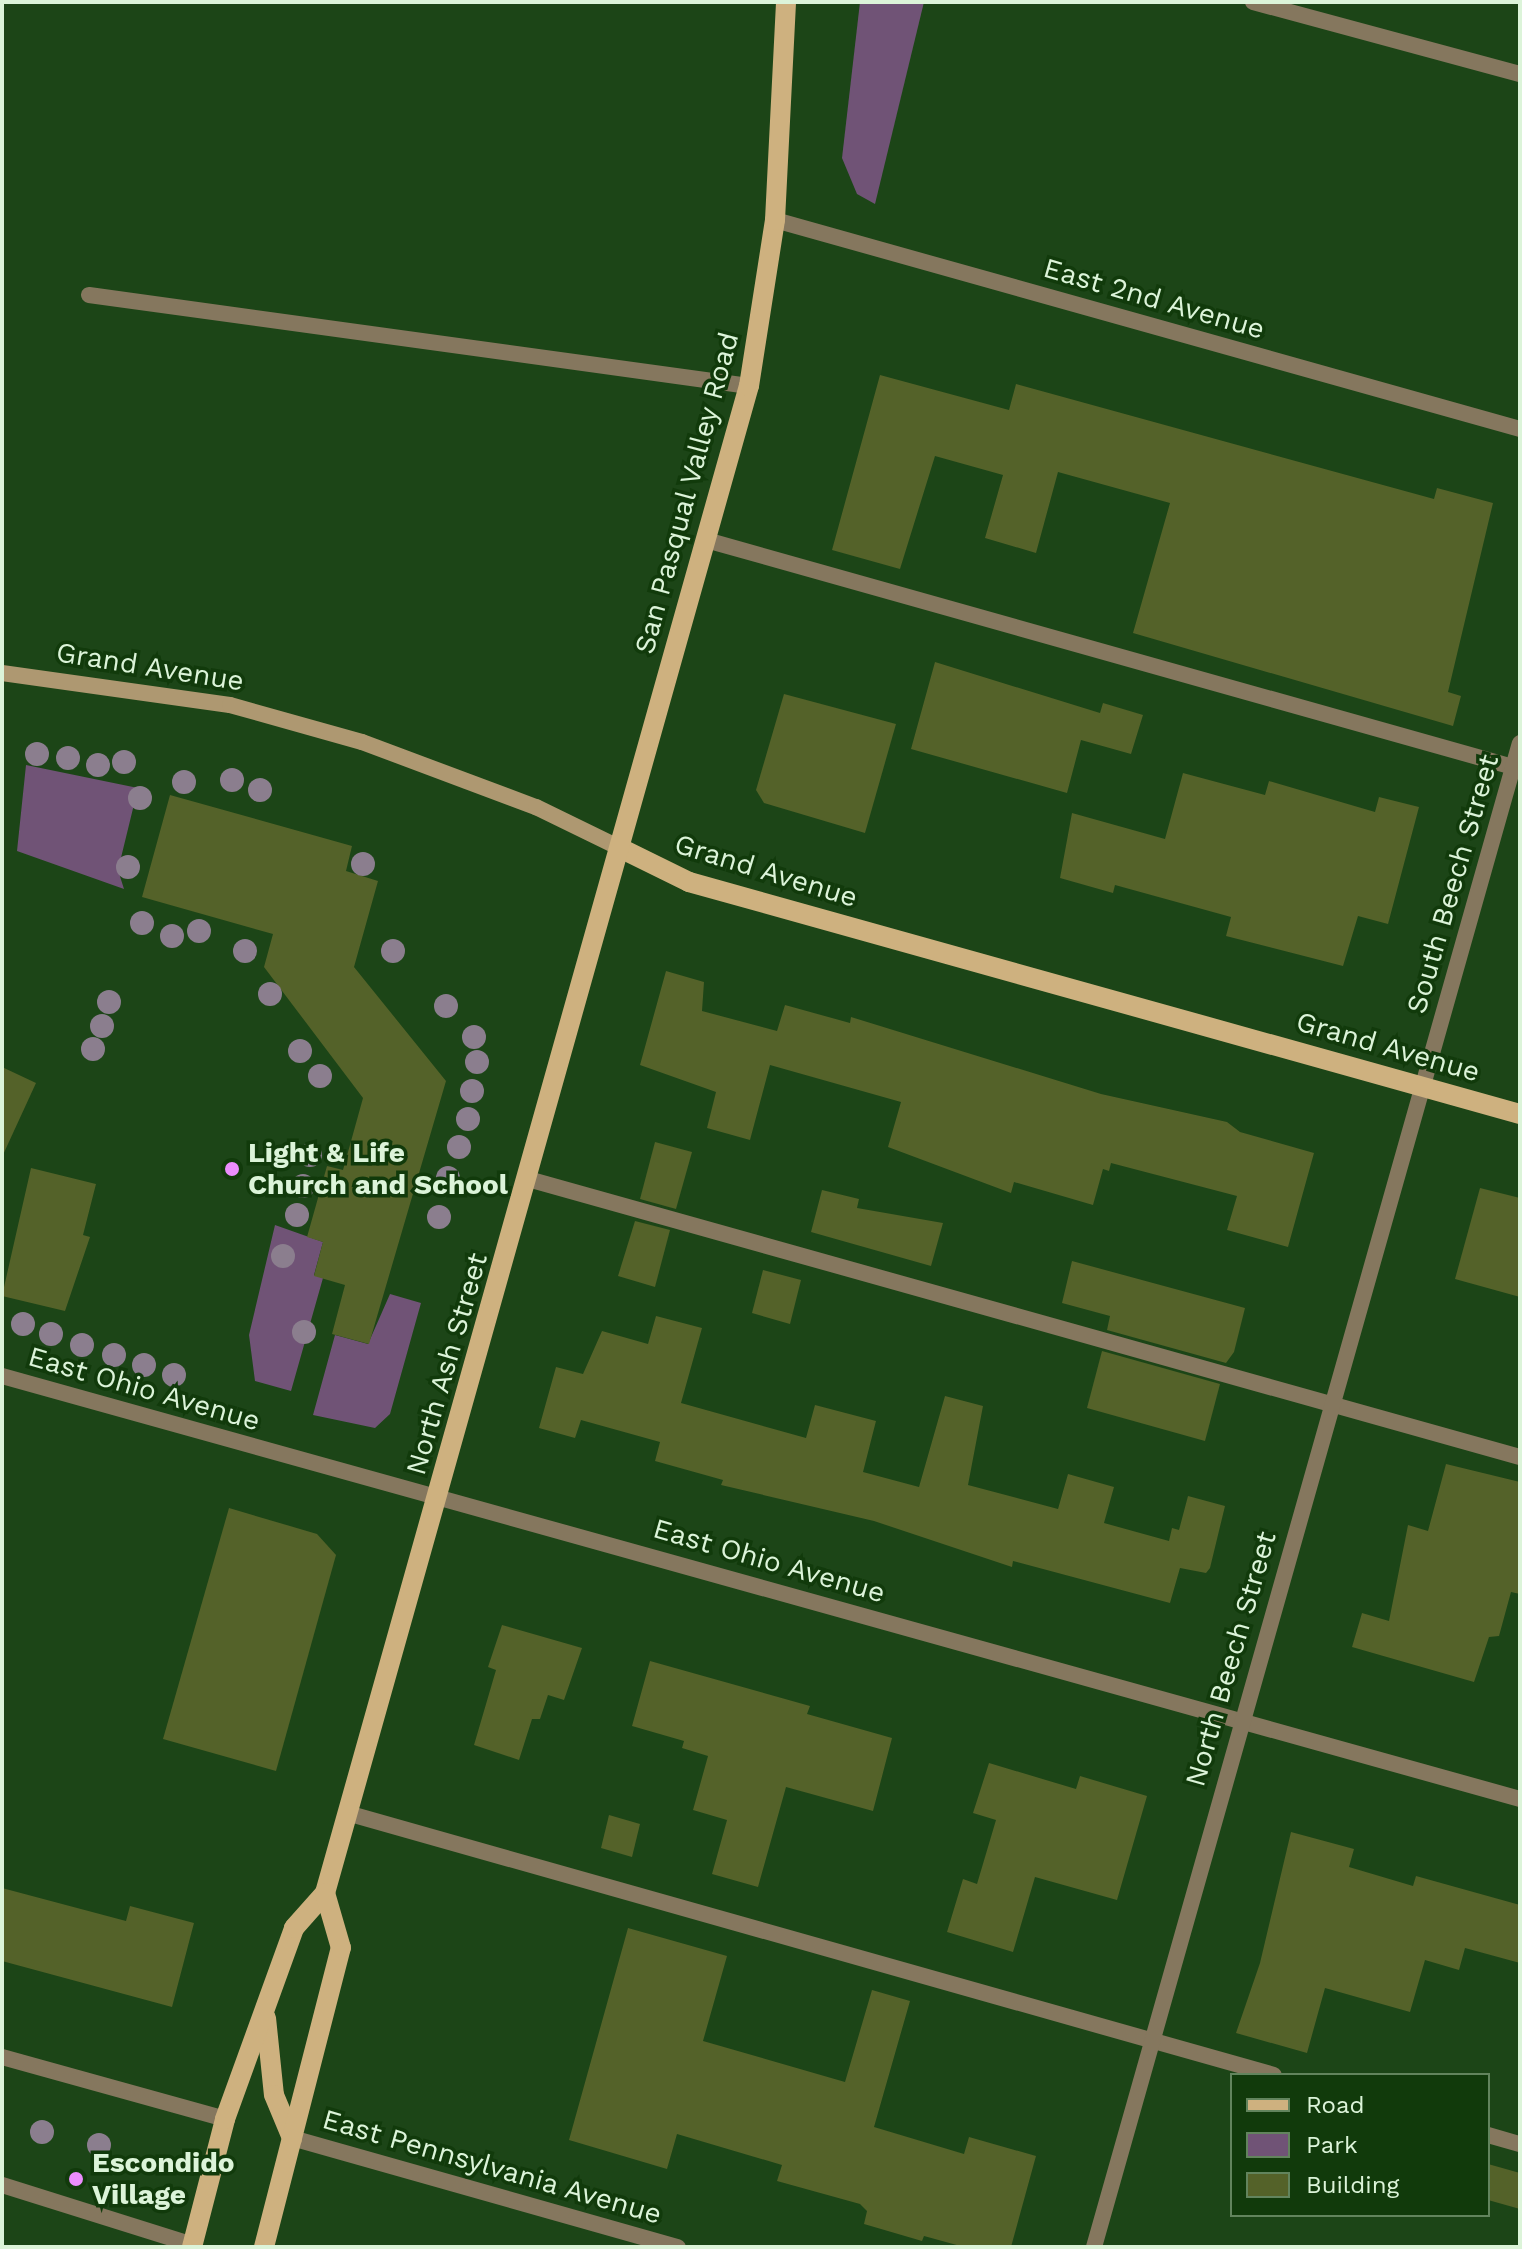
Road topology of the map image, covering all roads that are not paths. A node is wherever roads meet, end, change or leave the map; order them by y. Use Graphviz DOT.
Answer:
graph roads {
  1 [pos="786,2"];
  2 [pos="1253,2"];
  3 [pos="1520,74"];
  4 [pos="775,220"];
  5 [pos="89,295"];
  6 [pos="749,386"];
  7 [pos="1520,429"];
  8 [pos="706,540"];
  9 [pos="2,673"];
  10 [pos="1520,743"];
  11 [pos="1517,768"];
  12 [pos="620,848"];
  13 [pos="1423,1086"];
  14 [pos="1520,1114"];
  15 [pos="528,1179"];
  16 [pos="2,1376"];
  17 [pos="1330,1403"];
  18 [pos="1520,1457"];
  19 [pos="439,1496"];
  20 [pos="1240,1721"];
  21 [pos="1520,1799"];
  22 [pos="347,1813"];
  23 [pos="325,1893"];
  24 [pos="265,2017"];
  25 [pos="1152,2040"];
  26 [pos="2,2057"];
  27 [pos="1267,2073"];
  28 [pos="225,2119"];
  29 [pos="1490,2136"];
  30 [pos="292,2138"];
  31 [pos="1520,2144"];
  32 [pos="2,2185"];
  33 [pos="193,2246"];
  34 [pos="264,2247"];
  35 [pos="678,2247"];
  36 [pos="1094,2247"];
  1 -- 4 [label="main road, San Pasqual Valley Road"];
  2 -- 3 [label="street"];
  4 -- 6 [label="main road, San Pasqual Valley Road"];
  4 -- 7 [label="street, East 2nd Avenue"];
  5 -- 6 [label="street"];
  6 -- 8 [label="main road, San Pasqual Valley Road"];
  8 -- 11 [label="street"];
  8 -- 12 [label="main road, San Pasqual Valley Road"];
  9 -- 12 [label="main road, Grand Avenue"];
  10 -- 11 [label="street, South Beech Street"];
  11 -- 13 [label="street, South Beech Street"];
  12 -- 13 [label="main road, Grand Avenue"];
  12 -- 15 [label="main road, North Ash Street"];
  13 -- 14 [label="main road, Grand Avenue"];
  13 -- 17 [label="street, North Beech Street"];
  15 -- 17 [label="street"];
  15 -- 19 [label="main road, North Ash Street"];
  16 -- 19 [label="street, East Ohio Avenue"];
  17 -- 18 [label="street"];
  17 -- 20 [label="street, North Beech Street"];
  19 -- 20 [label="street, East Ohio Avenue"];
  19 -- 22 [label="main road, North Ash Street"];
  20 -- 21 [label="street, East Ohio Avenue"];
  20 -- 25 [label="street, North Beech Street"];
  22 -- 23 [label="main road, North Ash Street"];
  22 -- 25 [label="street"];
  23 -- 24 [label="main road, North Ash Street"];
  23 -- 30 [label="main road"];
  24 -- 28 [label="main road, North Ash Street"];
  24 -- 30 [label="main road"];
  25 -- 27 [label="street"];
  25 -- 36 [label="street, North Beech Street"];
  26 -- 28 [label="street"];
  28 -- 33 [label="main road, North Ash Street"];
  29 -- 31 [label="street"];
  30 -- 34 [label="main road"];
  30 -- 35 [label="street, East Pennsylvania Avenue"];
  32 -- 33 [label="street"];
}
